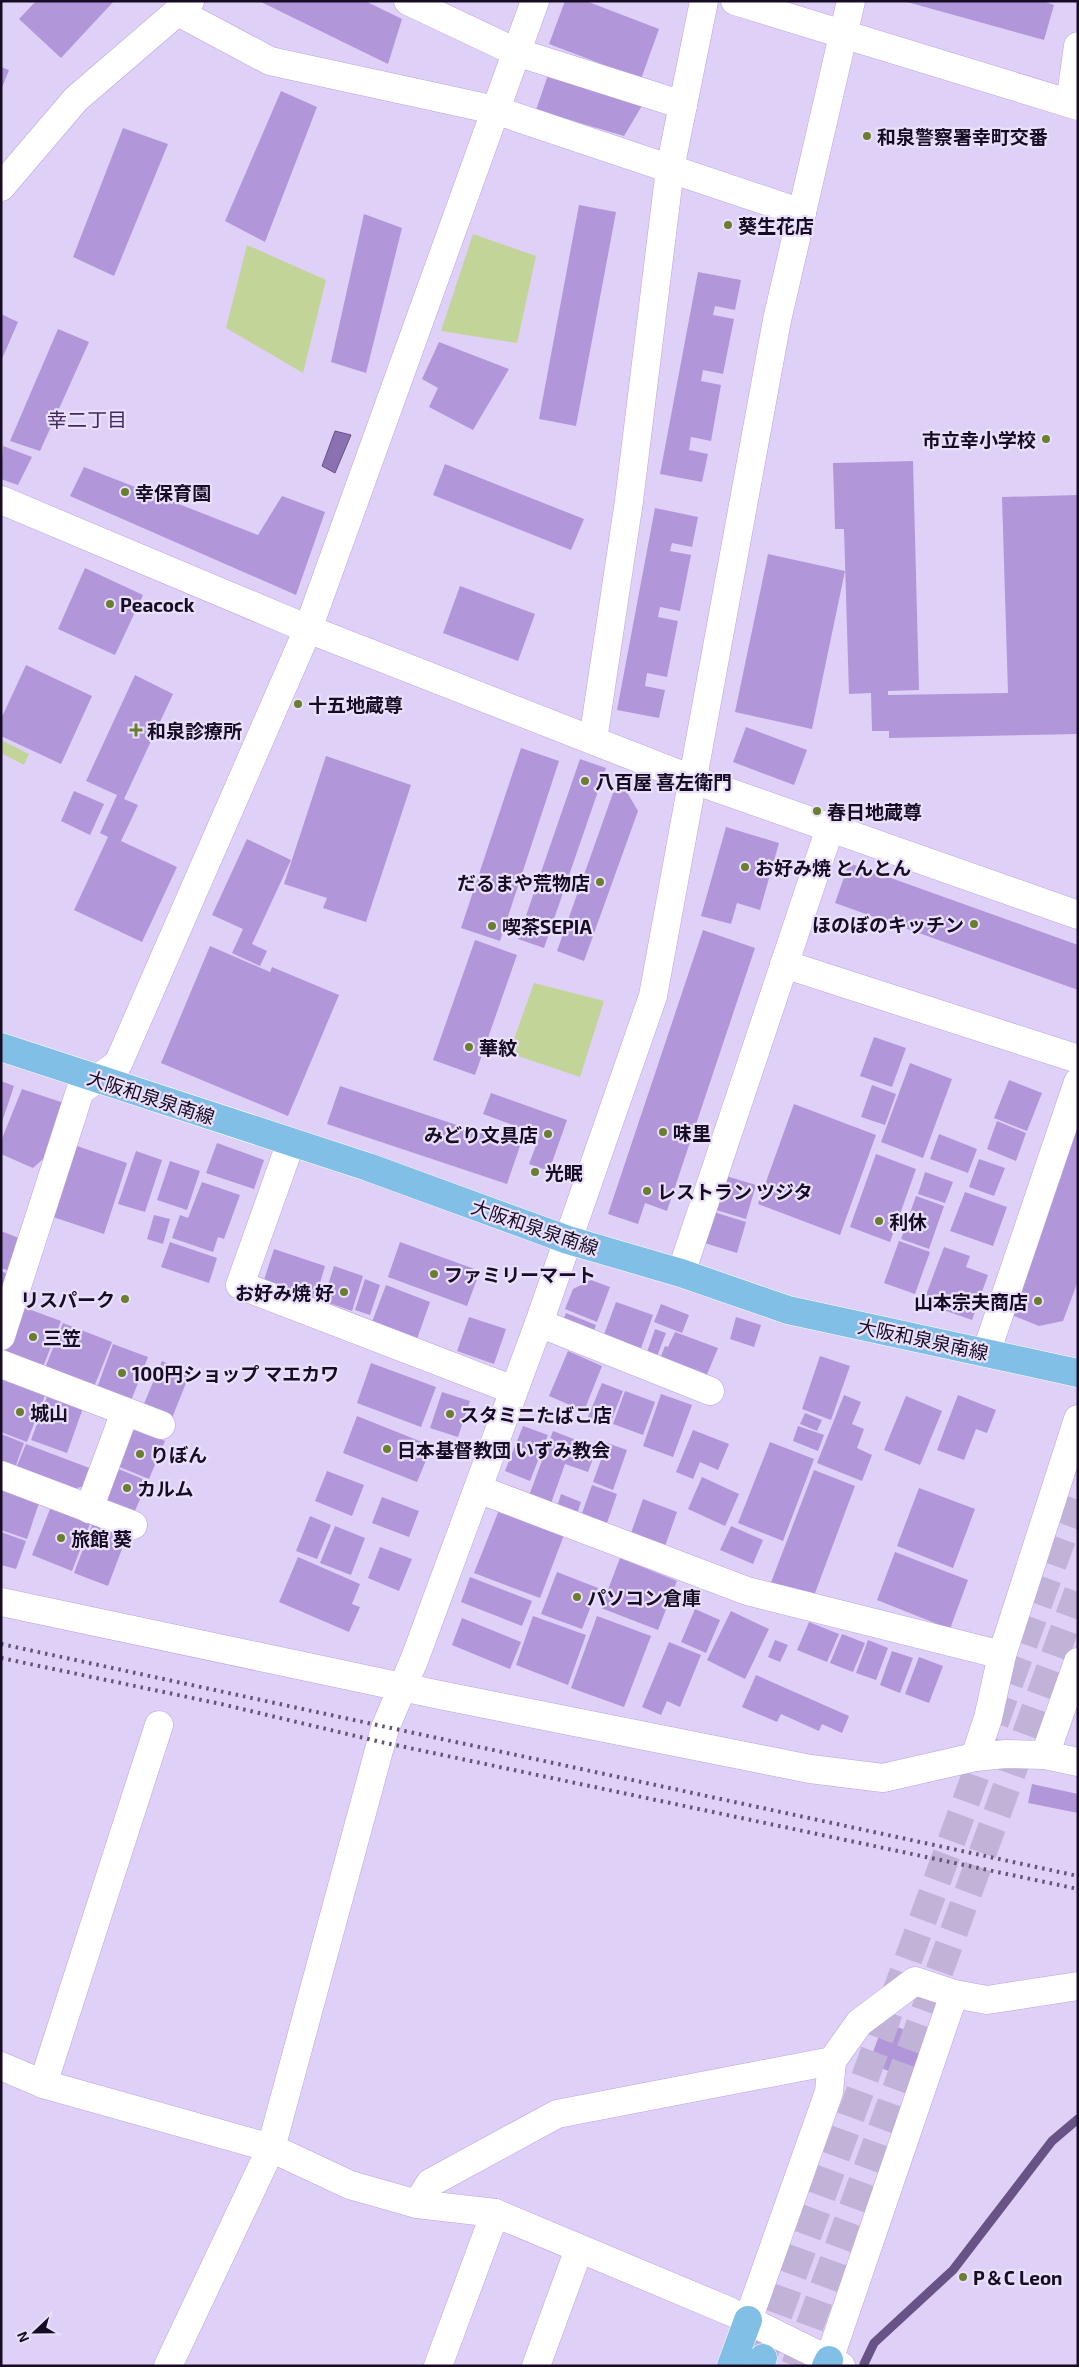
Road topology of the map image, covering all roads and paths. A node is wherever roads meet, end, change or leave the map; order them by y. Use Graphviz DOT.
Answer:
graph roads {
  1 [pos="408,1"];
  2 [pos="535,1"];
  3 [pos="704,1"];
  4 [pos="735,1"];
  5 [pos="851,1"];
  6 [pos="184,6"];
  7 [pos="845,34"];
  8 [pos="1078,46"];
  9 [pos="516,52"];
  10 [pos="683,105"];
  11 [pos="1074,105"];
  12 [pos="495,110"];
  13 [pos="670,169"];
  14 [pos="1,187"];
  15 [pos="802,213"];
  16 [pos="1,500"];
  17 [pos="308,628"];
  18 [pos="593,740"];
  19 [pos="694,780"];
  20 [pos="830,828"];
  21 [pos="1078,915"];
  22 [pos="784,964"];
  23 [pos="1,1047"];
  24 [pos="1078,1059"];
  25 [pos="96,1080"];
  26 [pos="1078,1082"];
  27 [pos="291,1142"];
  28 [pos="568,1240"];
  29 [pos="682,1273"];
  30 [pos="539,1322"];
  31 [pos="1,1336"];
  32 [pos="986,1353"];
  33 [pos="1,1364"];
  34 [pos="1078,1373"];
  35 [pos="513,1390"];
  36 [pos="710,1391"];
  37 [pos="125,1412"];
  38 [pos="1078,1419"];
  39 [pos="161,1425"];
  40 [pos="1,1475"];
  41 [pos="478,1489"];
  42 [pos="89,1509"];
  43 [pos="133,1525"];
  44 [pos="1,1602"];
  45 [pos="1002,1655"];
  46 [pos="1077,1669"];
  47 [pos="402,1687"];
  48 [pos="158,1725"];
  49 [pos="1045,1755"];
  50 [pos="975,1757"];
  51 [pos="1078,1762"];
  52 [pos="1078,1986"];
  53 [pos="954,1994"];
  54 [pos="832,2060"];
  55 [pos="1,2066"];
  56 [pos="43,2084"];
  57 [pos="270,2148"];
  58 [pos="417,2204"];
  59 [pos="495,2213"];
  60 [pos="579,2249"];
  61 [pos="748,2320"];
  62 [pos="832,2364"];
  63 [pos="168,2366"];
  64 [pos="438,2366"];
  65 [pos="536,2366"];
  66 [pos="731,2366"];
  1 -- 9 [label="street"];
  2 -- 9 [label="street"];
  3 -- 10 [label="street"];
  4 -- 7 [label="street"];
  5 -- 7 [label="street"];
  6 -- 12 [label="street"];
  6 -- 14 [label="street"];
  7 -- 11 [label="street"];
  7 -- 15 [label="street"];
  8 -- 11 [label="street"];
  9 -- 10 [label="street"];
  9 -- 12 [label="street"];
  10 -- 13 [label="street"];
  12 -- 13 [label="street"];
  12 -- 17 [label="street"];
  13 -- 15 [label="street"];
  13 -- 18 [label="street"];
  15 -- 19 [label="street"];
  16 -- 17 [label="street"];
  17 -- 18 [label="street"];
  17 -- 25 [label="street"];
  18 -- 19 [label="street"];
  19 -- 20 [label="street"];
  19 -- 28 [label="street"];
  20 -- 21 [label="street"];
  20 -- 22 [label="street"];
  22 -- 24 [label="street"];
  22 -- 29 [label="street"];
  23 -- 25 [label="main road, 大阪和泉泉南線"];
  25 -- 27 [label="main road, 大阪和泉泉南線"];
  25 -- 31 [label="street"];
  26 -- 32 [label="street"];
  27 -- 28 [label="main road, 大阪和泉泉南線"];
  27 -- 35 [label="street"];
  28 -- 29 [label="main road, 大阪和泉泉南線"];
  28 -- 30 [label="street"];
  29 -- 32 [label="main road, 大阪和泉泉南線"];
  30 -- 35 [label="street"];
  30 -- 36 [label="street"];
  32 -- 34 [label="main road, 大阪和泉泉南線"];
  33 -- 37 [label="street"];
  35 -- 41 [label="street"];
  37 -- 39 [label="street"];
  37 -- 42 [label="street"];
  38 -- 45 [label="street"];
  40 -- 42 [label="street"];
  41 -- 45 [label="street"];
  41 -- 47 [label="street"];
  42 -- 43 [label="street"];
  44 -- 47 [label="street"];
  45 -- 50 [label="street"];
  46 -- 49 [label="street"];
  47 -- 50 [label="street"];
  47 -- 57 [label="street"];
  48 -- 56 [label="street"];
  49 -- 50 [label="street"];
  49 -- 51 [label="street"];
  52 -- 53 [label="street"];
  53 -- 54 [label="street"];
  53 -- 62 [label="street"];
  54 -- 58 [label="street"];
  54 -- 61 [label="street"];
  55 -- 56 [label="street"];
  56 -- 57 [label="street"];
  57 -- 58 [label="street"];
  57 -- 63 [label="street"];
  58 -- 59 [label="street"];
  59 -- 60 [label="street"];
  59 -- 64 [label="street"];
  60 -- 61 [label="street"];
  60 -- 65 [label="street"];
  61 -- 62 [label="street"];
  61 -- 66 [label="main road"];
}
